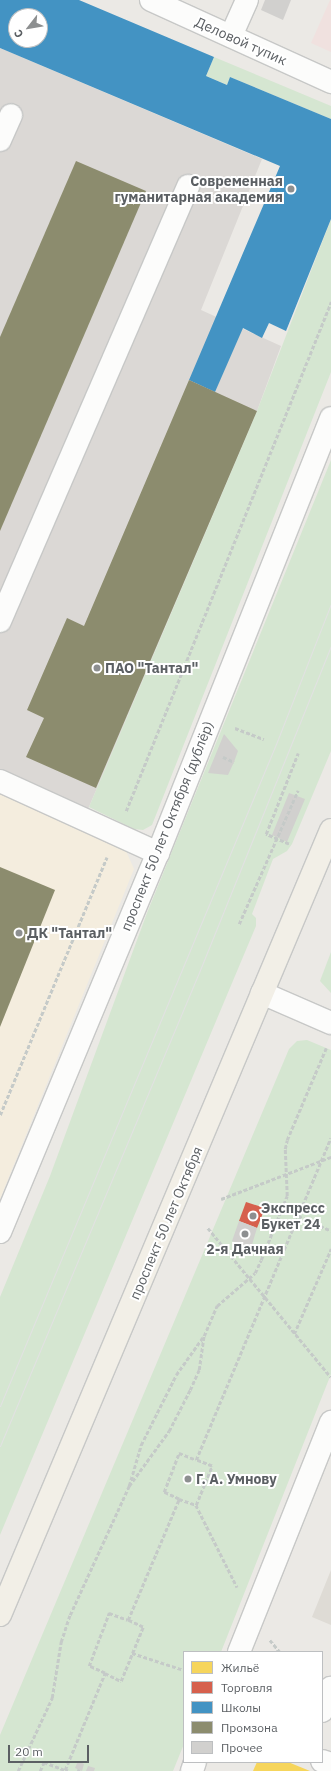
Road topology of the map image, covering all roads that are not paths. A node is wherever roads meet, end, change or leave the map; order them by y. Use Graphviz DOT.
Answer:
graph roads {
  1 [pos="151,0"];
  2 [pos="247,0"];
  3 [pos="231,36"];
  4 [pos="331,82"];
  5 [pos="11,115"];
  6 [pos="0,140"];
  7 [pos="188,186"];
  8 [pos="331,418"];
  9 [pos="0,622"];
  10 [pos="0,781"];
  11 [pos="331,830"];
  12 [pos="158,853"];
  13 [pos="262,993"];
  14 [pos="329,1033"];
  15 [pos="0,1232"];
  16 [pos="331,1422"];
  17 [pos="0,1615"];
  18 [pos="239,1651"];
  19 [pos="331,1688"];
  20 [pos="323,1708"];
  1 -- 3 [label="street, Деловой тупик"];
  2 -- 3 [label="street"];
  3 -- 4 [label="street, Деловой тупик"];
  5 -- 6 [label="street"];
  7 -- 9 [label="street"];
  8 -- 12 [label="street, проспект 50 лет Октября (дублёр)"];
  10 -- 12 [label="street"];
  11 -- 13 [label="main road, проспект 50 лет Октября"];
  12 -- 15 [label="street, проспект 50 лет Октября (дублёр)"];
  13 -- 14 [label="street"];
  13 -- 17 [label="main road, проспект 50 лет Октября"];
  16 -- 18 [label="street"];
  19 -- 20 [label="street"];
}
